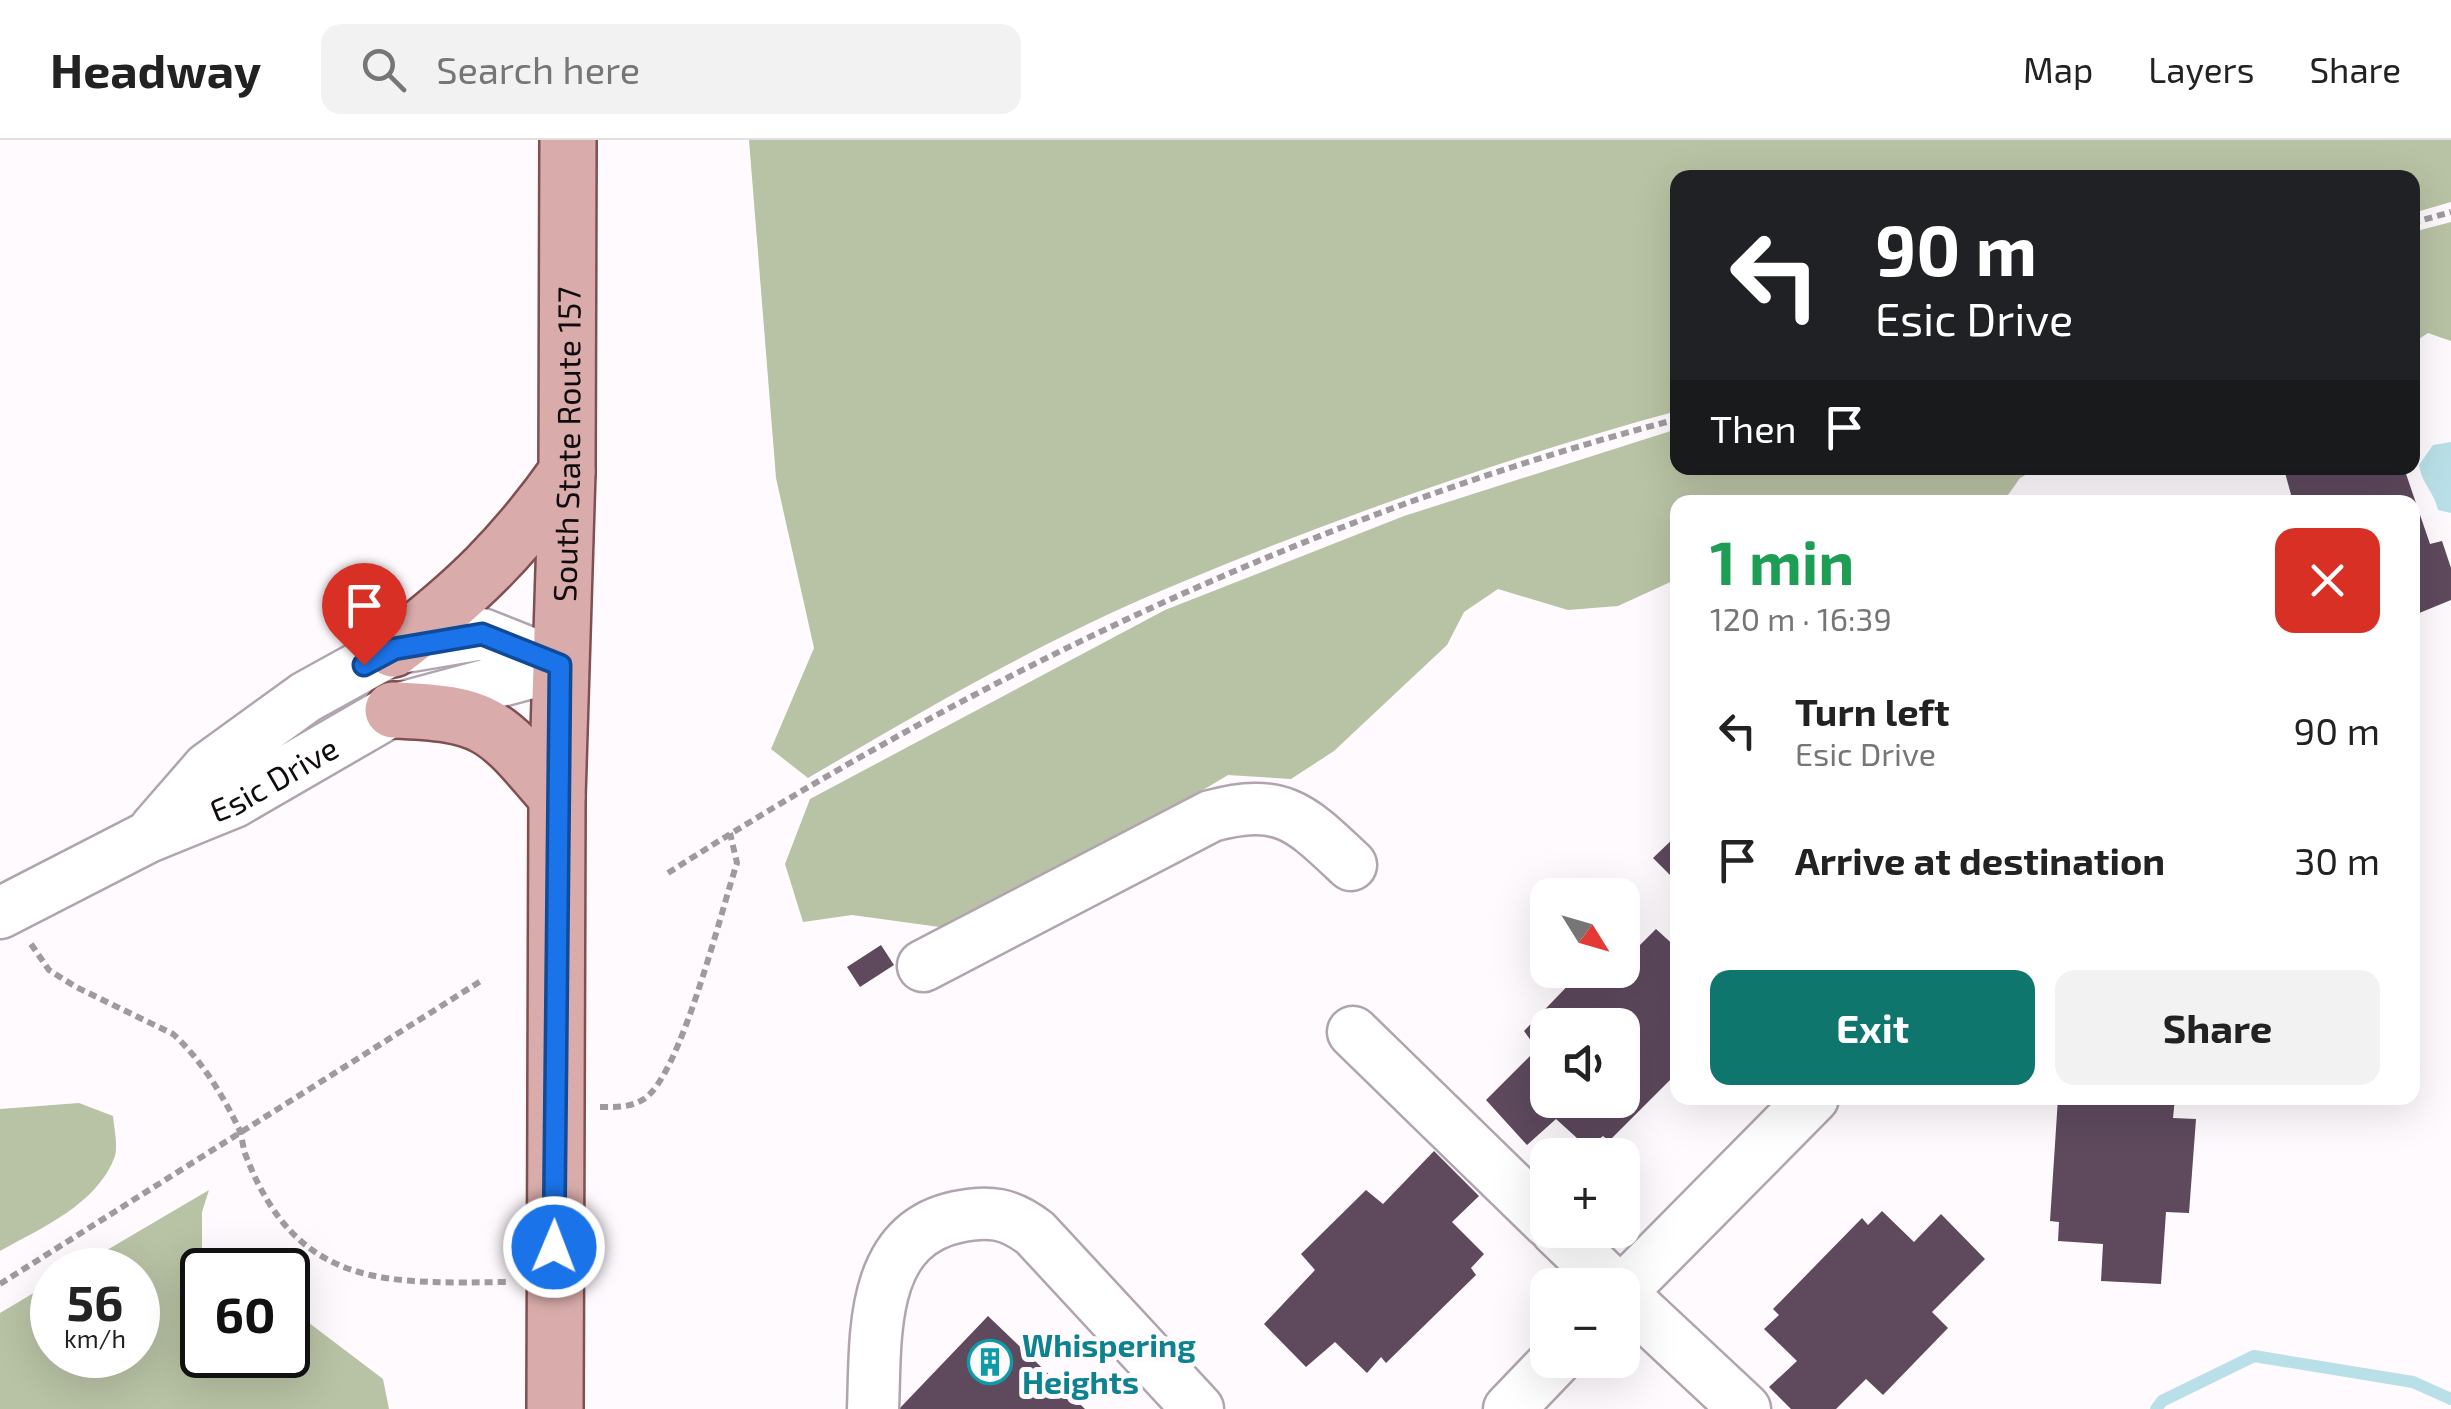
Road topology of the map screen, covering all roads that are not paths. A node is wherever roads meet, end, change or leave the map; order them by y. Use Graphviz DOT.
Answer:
graph roads {
  1 [pos="568,140"];
  2 [pos="567,472"];
  3 [pos="394,649"];
  4 [pos="560,665"];
  5 [pos="393,710"];
  6 [pos="557,797"];
  7 [pos="148,837"];
  8 [pos="1351,865"];
  9 [pos="8,910"];
  10 [pos="923,966"];
  11 [pos="1353,1032"];
  12 [pos="1806,1105"];
  13 [pos="1530,1204"];
  14 [pos="1575,1248"];
  15 [pos="1595,1268"];
  16 [pos="1640,1275"];
  17 [pos="1640,1310"];
  18 [pos="1539,1378"];
  19 [pos="555,1409"];
  20 [pos="873,1409"];
  21 [pos="1198,1409"];
  22 [pos="1509,1409"];
  23 [pos="1744,1409"];
  1 -- 2 [label="main road, South State Route 157"];
  2 -- 3 [label="main road"];
  2 -- 4 [label="main road, South State Route 157"];
  3 -- 4 [label="street, Esic Drive"];
  3 -- 7 [label="street, Esic Drive"];
  4 -- 5 [label="street, Esic Drive"];
  4 -- 6 [label="main road, South State Route 157"];
  5 -- 6 [label="main road"];
  5 -- 7 [label="street, Esic Drive"];
  6 -- 19 [label="main road, South State Route 157"];
  7 -- 9 [label="street, Esic Drive"];
  8 -- 10 [label="street"];
  11 -- 13 [label="street"];
  12 -- 16 [label="street"];
  14 -- 15 [label="street"];
  17 -- 23 [label="street"];
  18 -- 22 [label="street"];
  20 -- 21 [label="street"];
}
